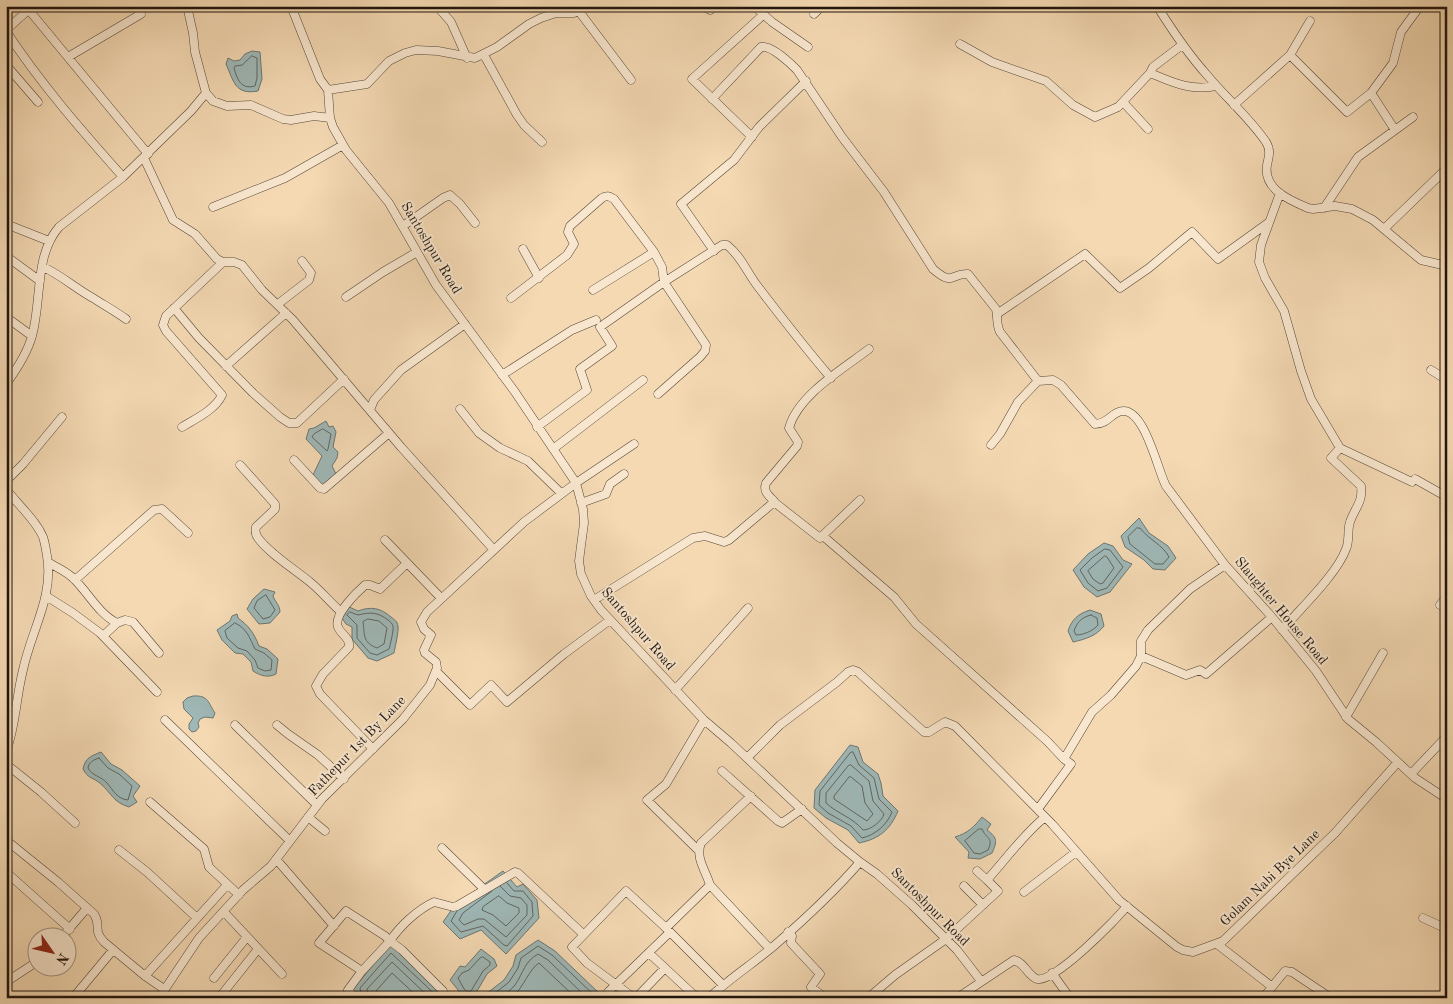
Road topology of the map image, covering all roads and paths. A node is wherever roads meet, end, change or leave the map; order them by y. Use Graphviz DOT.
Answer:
graph roads {
  1 [pos="187,6"];
  2 [pos="291,6"];
  3 [pos="437,6"];
  4 [pos="702,6"];
  5 [pos="717,6"];
  6 [pos="754,6"];
  7 [pos="822,6"];
  8 [pos="1157,6"];
  9 [pos="1420,6"];
  10 [pos="28,8"];
  11 [pos="581,8"];
  12 [pos="141,14"];
  13 [pos="814,14"];
  14 [pos="764,15"];
  15 [pos="1310,21"];
  16 [pos="6,31"];
  17 [pos="960,44"];
  18 [pos="1182,45"];
  19 [pos="808,47"];
  20 [pos="484,55"];
  21 [pos="1290,55"];
  22 [pos="68,57"];
  23 [pos="467,58"];
  24 [pos="6,65"];
  25 [pos="1150,73"];
  26 [pos="631,80"];
  27 [pos="806,81"];
  28 [pos="1216,86"];
  29 [pos="328,90"];
  30 [pos="206,93"];
  31 [pos="1371,93"];
  32 [pos="712,99"];
  33 [pos="38,102"];
  34 [pos="1123,102"];
  35 [pos="1234,105"];
  36 [pos="1413,117"];
  37 [pos="330,118"];
  38 [pos="1148,130"];
  39 [pos="1395,130"];
  40 [pos="752,137"];
  41 [pos="542,142"];
  42 [pos="343,145"];
  43 [pos="146,156"];
  44 [pos="1444,171"];
  45 [pos="123,177"];
  46 [pos="1280,193"];
  47 [pos="213,207"];
  48 [pos="1324,208"];
  49 [pos="475,223"];
  50 [pos="1268,223"];
  51 [pos="6,224"];
  52 [pos="403,226"];
  53 [pos="1384,228"];
  54 [pos="49,241"];
  55 [pos="523,249"];
  56 [pos="714,250"];
  57 [pos="416,252"];
  58 [pos="654,252"];
  59 [pos="6,256"];
  60 [pos="302,261"];
  61 [pos="223,262"];
  62 [pos="1447,266"];
  63 [pos="43,267"];
  64 [pos="539,278"];
  65 [pos="40,281"];
  66 [pos="664,282"];
  67 [pos="592,290"];
  68 [pos="346,297"];
  69 [pos="511,298"];
  70 [pos="278,304"];
  71 [pos="174,308"];
  72 [pos="286,313"];
  73 [pos="997,314"];
  74 [pos="6,318"];
  75 [pos="126,319"];
  76 [pos="596,320"];
  77 [pos="465,324"];
  78 [pos="32,336"];
  79 [pos="869,349"];
  80 [pos="226,366"];
  81 [pos="1430,370"];
  82 [pos="502,375"];
  83 [pos="831,378"];
  84 [pos="344,379"];
  85 [pos="643,380"];
  86 [pos="1447,380"];
  87 [pos="1038,381"];
  88 [pos="6,384"];
  89 [pos="658,394"];
  90 [pos="460,409"];
  91 [pos="370,410"];
  92 [pos="62,417"];
  93 [pos="536,427"];
  94 [pos="182,428"];
  95 [pos="389,433"];
  96 [pos="634,444"];
  97 [pos="991,445"];
  98 [pos="1340,448"];
  99 [pos="553,449"];
  100 [pos="294,460"];
  101 [pos="240,465"];
  102 [pos="624,474"];
  103 [pos="6,481"];
  104 [pos="576,483"];
  105 [pos="6,489"];
  106 [pos="561,493"];
  107 [pos="1447,497"];
  108 [pos="860,500"];
  109 [pos="774,502"];
  110 [pos="581,503"];
  111 [pos="188,533"];
  112 [pos="823,536"];
  113 [pos="386,540"];
  114 [pos="494,550"];
  115 [pos="48,562"];
  116 [pos="407,563"];
  117 [pos="1225,565"];
  118 [pos="75,580"];
  119 [pos="46,596"];
  120 [pos="1447,596"];
  121 [pos="442,598"];
  122 [pos="594,600"];
  123 [pos="1440,605"];
  124 [pos="748,608"];
  125 [pos="341,612"];
  126 [pos="1272,617"];
  127 [pos="610,620"];
  128 [pos="117,623"];
  129 [pos="1282,630"];
  130 [pos="103,636"];
  131 [pos="160,653"];
  132 [pos="1383,653"];
  133 [pos="1141,656"];
  134 [pos="436,671"];
  135 [pos="675,690"];
  136 [pos="158,692"];
  137 [pos="1346,717"];
  138 [pos="165,720"];
  139 [pos="704,720"];
  140 [pos="277,725"];
  141 [pos="235,726"];
  142 [pos="1447,736"];
  143 [pos="373,749"];
  144 [pos="6,752"];
  145 [pos="747,758"];
  146 [pos="1064,759"];
  147 [pos="1397,763"];
  148 [pos="6,764"];
  149 [pos="722,771"];
  150 [pos="1411,774"];
  151 [pos="344,779"];
  152 [pos="751,796"];
  153 [pos="1447,799"];
  154 [pos="150,802"];
  155 [pos="317,805"];
  156 [pos="802,809"];
  157 [pos="1038,809"];
  158 [pos="308,817"];
  159 [pos="1045,817"];
  160 [pos="75,823"];
  161 [pos="325,831"];
  162 [pos="6,840"];
  163 [pos="290,841"];
  164 [pos="442,848"];
  165 [pos="119,850"];
  166 [pos="698,850"];
  167 [pos="1076,852"];
  168 [pos="276,859"];
  169 [pos="860,862"];
  170 [pos="976,870"];
  171 [pos="6,872"];
  172 [pos="987,880"];
  173 [pos="228,885"];
  174 [pos="710,885"];
  175 [pos="964,886"];
  176 [pos="484,889"];
  177 [pos="1024,892"];
  178 [pos="239,895"];
  179 [pos="983,905"];
  180 [pos="1127,906"];
  181 [pos="87,908"];
  182 [pos="224,912"];
  183 [pos="197,918"];
  184 [pos="1424,918"];
  185 [pos="68,926"];
  186 [pos="72,926"];
  187 [pos="334,926"];
  188 [pos="1447,929"];
  189 [pos="668,930"];
  190 [pos="788,932"];
  191 [pos="583,934"];
  192 [pos="246,937"];
  193 [pos="946,939"];
  194 [pos="390,941"];
  195 [pos="1217,944"];
  196 [pos="258,949"];
  197 [pos="770,949"];
  198 [pos="113,950"];
  199 [pos="649,953"];
  200 [pos="28,968"];
  201 [pos="665,968"];
  202 [pos="362,971"];
  203 [pos="1052,973"];
  204 [pos="282,974"];
  205 [pos="145,976"];
  206 [pos="214,978"];
  207 [pos="981,981"];
  208 [pos="6,982"];
  209 [pos="616,984"];
  210 [pos="723,985"];
  211 [pos="1271,986"];
  212 [pos="164,989"];
  213 [pos="443,991"];
  214 [pos="608,992"];
  215 [pos="869,997"];
  216 [pos="73,998"];
  217 [pos="159,998"];
  218 [pos="219,998"];
  219 [pos="355,998"];
  220 [pos="635,998"];
  221 [pos="697,998"];
  222 [pos="709,998"];
  223 [pos="825,998"];
  224 [pos="957,998"];
  225 [pos="1070,998"];
  226 [pos="1263,998"];
  227 [pos="1330,998"];
  1 -- 30 [label="street"];
  2 -- 29 [label="street"];
  3 -- 23 [label="street"];
  4 -- 5 [label="street"];
  6 -- 14 [label="street"];
  7 -- 13 [label="street"];
  8 -- 18 [label="street"];
  9 -- 31 [label="street"];
  10 -- 16 [label="street"];
  10 -- 22 [label="street"];
  11 -- 20 [label="street"];
  11 -- 26 [label="street"];
  12 -- 22 [label="street"];
  14 -- 19 [label="street"];
  14 -- 32 [label="street"];
  15 -- 21 [label="street"];
  16 -- 45 [label="street"];
  17 -- 34 [label="street"];
  18 -- 25 [label="street"];
  18 -- 28 [label="street"];
  20 -- 23 [label="street"];
  20 -- 41 [label="street"];
  21 -- 31 [label="street"];
  21 -- 35 [label="street"];
  22 -- 43 [label="street"];
  23 -- 29 [label="street"];
  24 -- 33 [label="street"];
  25 -- 28 [label="street"];
  25 -- 34 [label="street"];
  27 -- 32 [label="street"];
  27 -- 40 [label="street"];
  27 -- 73 [label="street"];
  28 -- 35 [label="street"];
  29 -- 37 [label="street"];
  30 -- 37 [label="street"];
  30 -- 43 [label="street"];
  31 -- 39 [label="street"];
  32 -- 40 [label="street"];
  34 -- 38 [label="street"];
  35 -- 46 [label="street"];
  36 -- 39 [label="street"];
  37 -- 42 [label="street, Santoshpur Road"];
  39 -- 48 [label="street"];
  40 -- 56 [label="street"];
  42 -- 47 [label="street"];
  42 -- 52 [label="street, Santoshpur Road"];
  43 -- 45 [label="street"];
  43 -- 61 [label="street"];
  44 -- 53 [label="street"];
  45 -- 54 [label="street"];
  46 -- 48 [label="street"];
  46 -- 50 [label="street"];
  48 -- 53 [label="street"];
  49 -- 52 [label="street"];
  50 -- 73 [label="street"];
  50 -- 98 [label="street"];
  51 -- 54 [label="street"];
  52 -- 57 [label="street, Santoshpur Road"];
  53 -- 62 [label="street"];
  54 -- 63 [label="street"];
  55 -- 64 [label="street"];
  56 -- 66 [label="street"];
  56 -- 83 [label="street"];
  57 -- 68 [label="street"];
  57 -- 77 [label="street, Santoshpur Road"];
  58 -- 64 [label="street"];
  58 -- 66 [label="street"];
  58 -- 67 [label="street"];
  59 -- 65 [label="street"];
  60 -- 70 [label="street"];
  61 -- 70 [label="street"];
  61 -- 71 [label="street"];
  63 -- 65 [label="street"];
  63 -- 75 [label="street"];
  64 -- 69 [label="street"];
  65 -- 78 [label="street"];
  66 -- 89 [label="street"];
  66 -- 93 [label="street"];
  70 -- 72 [label="street"];
  71 -- 80 [label="street"];
  71 -- 94 [label="street"];
  72 -- 80 [label="street"];
  72 -- 84 [label="street"];
  73 -- 87 [label="street"];
  74 -- 78 [label="street"];
  76 -- 82 [label="street"];
  77 -- 82 [label="street, Santoshpur Road"];
  77 -- 91 [label="street"];
  78 -- 88 [label="street"];
  79 -- 83 [label="street"];
  80 -- 84 [label="street"];
  81 -- 86 [label="street"];
  82 -- 93 [label="street, Santoshpur Road"];
  83 -- 109 [label="street"];
  84 -- 91 [label="street"];
  85 -- 99 [label="street"];
  87 -- 97 [label="street"];
  87 -- 117 [label="street, Slaughter House Road"];
  90 -- 106 [label="street"];
  91 -- 95 [label="street"];
  92 -- 103 [label="street"];
  93 -- 99 [label="street, Santoshpur Road"];
  95 -- 100 [label="street"];
  95 -- 114 [label="street"];
  96 -- 104 [label="street"];
  98 -- 107 [label="street"];
  98 -- 129 [label="street"];
  99 -- 104 [label="street, Santoshpur Road"];
  101 -- 125 [label="street"];
  102 -- 110 [label="street"];
  104 -- 106 [label="street"];
  104 -- 110 [label="street, Santoshpur Road"];
  105 -- 115 [label="street"];
  106 -- 114 [label="street"];
  108 -- 112 [label="street"];
  109 -- 112 [label="street"];
  109 -- 122 [label="street"];
  110 -- 122 [label="street, Santoshpur Road"];
  111 -- 118 [label="street"];
  112 -- 146 [label="street"];
  113 -- 116 [label="street"];
  114 -- 121 [label="street"];
  115 -- 118 [label="street"];
  115 -- 119 [label="street"];
  116 -- 121 [label="street"];
  116 -- 125 [label="street"];
  117 -- 126 [label="street, Slaughter House Road"];
  117 -- 133 [label="street"];
  118 -- 128 [label="street"];
  119 -- 130 [label="street"];
  119 -- 144 [label="street"];
  120 -- 123 [label="street"];
  121 -- 134 [label="street"];
  122 -- 127 [label="street, Santoshpur Road"];
  124 -- 135 [label="street"];
  125 -- 143 [label="street"];
  126 -- 129 [label="street, Slaughter House Road"];
  126 -- 133 [label="street"];
  127 -- 134 [label="street"];
  127 -- 135 [label="street, Santoshpur Road"];
  128 -- 130 [label="street"];
  128 -- 131 [label="street"];
  129 -- 137 [label="street, Slaughter House Road"];
  130 -- 136 [label="street"];
  132 -- 137 [label="street"];
  133 -- 146 [label="street"];
  134 -- 143 [label="street, Fathepur 1st By Lane"];
  135 -- 139 [label="street, Santoshpur Road"];
  137 -- 147 [label="street, Slaughter House Road"];
  138 -- 163 [label="street"];
  139 -- 145 [label="street, Santoshpur Road"];
  139 -- 166 [label="street"];
  140 -- 151 [label="street"];
  141 -- 155 [label="street"];
  142 -- 150 [label="street"];
  143 -- 151 [label="street, Fathepur 1st By Lane"];
  145 -- 156 [label="street, Santoshpur Road"];
  145 -- 157 [label="street, Golam Nabi Bye Lane"];
  146 -- 157 [label="street"];
  147 -- 150 [label="street, Slaughter House Road"];
  147 -- 195 [label="street, Golam Nabi Bye Lane"];
  148 -- 160 [label="street"];
  149 -- 152 [label="street"];
  150 -- 153 [label="street, Slaughter House Road"];
  151 -- 155 [label="street, Fathepur 1st By Lane"];
  152 -- 156 [label="street"];
  152 -- 166 [label="street"];
  154 -- 173 [label="street"];
  155 -- 158 [label="street, Fathepur 1st By Lane"];
  156 -- 169 [label="street, Santoshpur Road"];
  157 -- 159 [label="street, Golam Nabi Bye Lane"];
  158 -- 161 [label="street"];
  158 -- 163 [label="street, Fathepur 1st By Lane"];
  159 -- 167 [label="street, Golam Nabi Bye Lane"];
  159 -- 172 [label="street"];
  162 -- 181 [label="street"];
  163 -- 168 [label="street, Fathepur 1st By Lane"];
  164 -- 176 [label="street"];
  165 -- 183 [label="street"];
  166 -- 174 [label="street"];
  167 -- 177 [label="street"];
  167 -- 180 [label="street, Golam Nabi Bye Lane"];
  168 -- 178 [label="street, Fathepur 1st By Lane"];
  168 -- 187 [label="street"];
  169 -- 190 [label="street"];
  169 -- 193 [label="street, Santoshpur Road"];
  170 -- 172 [label="street"];
  171 -- 185 [label="street"];
  172 -- 179 [label="street"];
  173 -- 178 [label="street"];
  173 -- 183 [label="street"];
  174 -- 189 [label="street"];
  174 -- 197 [label="street"];
  175 -- 179 [label="street"];
  176 -- 191 [label="street"];
  176 -- 194 [label="street"];
  178 -- 182 [label="street, Fathepur 1st By Lane"];
  179 -- 193 [label="street"];
  180 -- 195 [label="street, Golam Nabi Bye Lane"];
  180 -- 203 [label="street"];
  181 -- 186 [label="street"];
  181 -- 198 [label="street"];
  182 -- 192 [label="street"];
  182 -- 212 [label="street, Fathepur 1st By Lane"];
  183 -- 205 [label="street"];
  184 -- 188 [label="street"];
  187 -- 194 [label="street"];
  187 -- 202 [label="street"];
  189 -- 191 [label="street"];
  189 -- 199 [label="street"];
  189 -- 210 [label="street"];
  190 -- 197 [label="street"];
  190 -- 223 [label="street"];
  191 -- 209 [label="street"];
  192 -- 196 [label="street"];
  192 -- 206 [label="street"];
  193 -- 207 [label="street, Santoshpur Road"];
  193 -- 215 [label="street"];
  194 -- 202 [label="street"];
  194 -- 213 [label="street"];
  195 -- 211 [label="street"];
  196 -- 204 [label="street"];
  196 -- 218 [label="street"];
  197 -- 210 [label="street"];
  198 -- 205 [label="street"];
  198 -- 216 [label="street"];
  199 -- 201 [label="street"];
  199 -- 209 [label="street"];
  200 -- 208 [label="street"];
  201 -- 220 [label="street"];
  201 -- 221 [label="street"];
  202 -- 219 [label="street"];
  203 -- 207 [label="street"];
  203 -- 225 [label="street"];
  205 -- 212 [label="street"];
  207 -- 224 [label="street"];
  209 -- 214 [label="street"];
  209 -- 220 [label="street"];
  210 -- 222 [label="street"];
  211 -- 226 [label="street"];
  211 -- 227 [label="street"];
  212 -- 217 [label="street, Fathepur 1st By Lane"];
}
